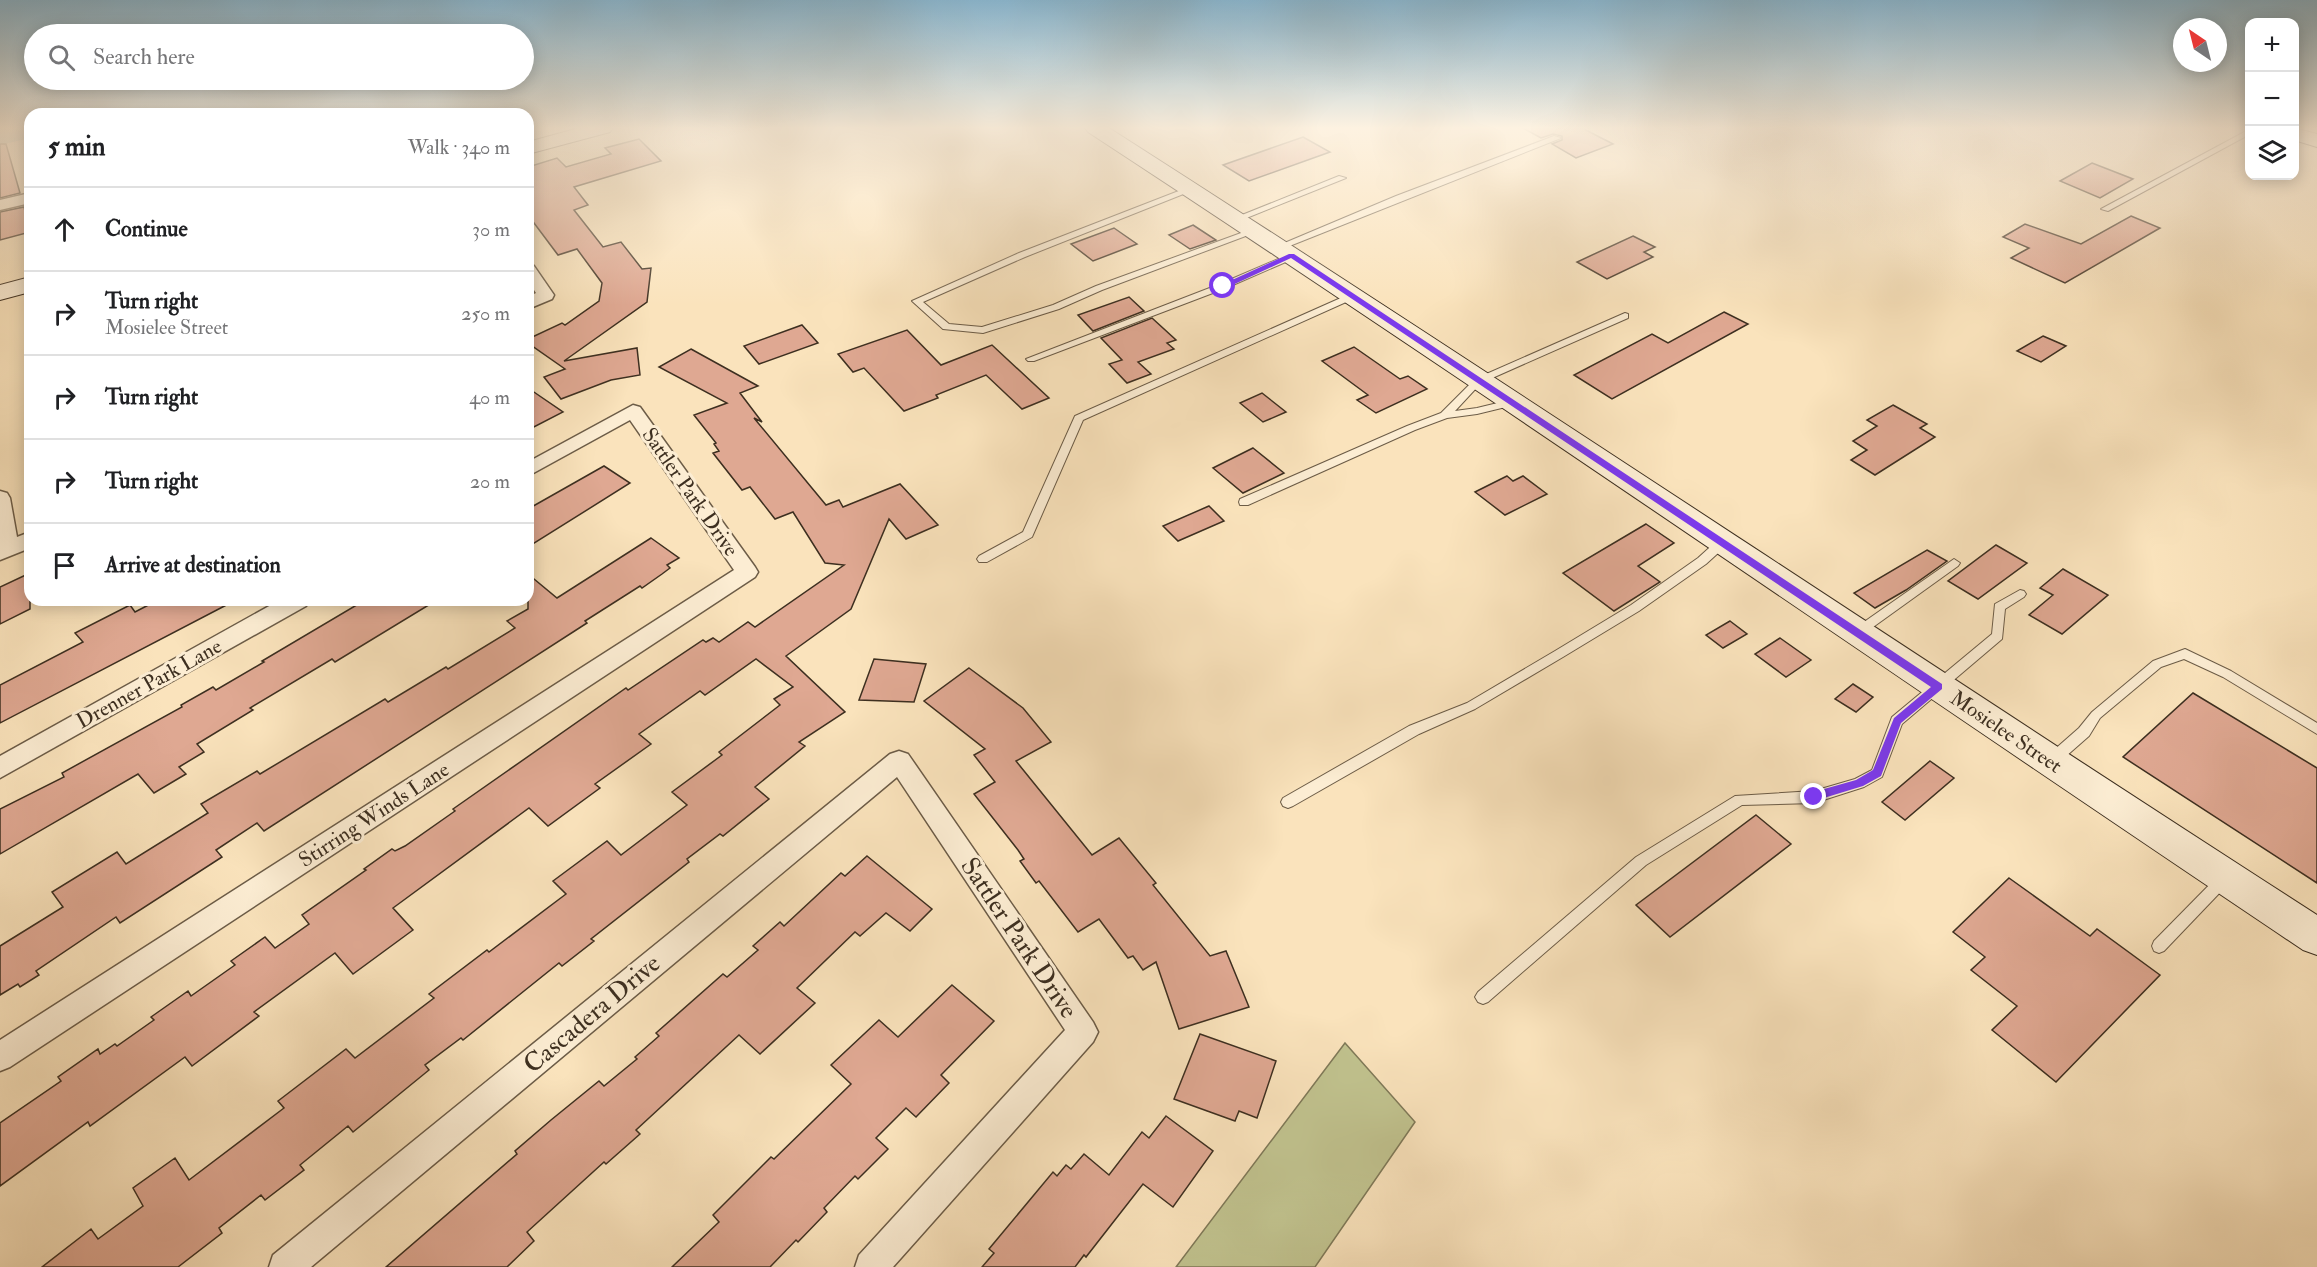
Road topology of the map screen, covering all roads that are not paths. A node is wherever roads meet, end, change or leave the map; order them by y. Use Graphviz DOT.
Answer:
graph roads {
  1 [pos="1189,187"];
  2 [pos="1330,187"];
  3 [pos="1428,187"];
  4 [pos="2146,187"];
  5 [pos="1192,189"];
  6 [pos="24,199"];
  7 [pos="0,205"];
  8 [pos="2105,209"];
  9 [pos="1265,238"];
  10 [pos="534,278"];
  11 [pos="24,286"];
  12 [pos="0,292"];
  13 [pos="1352,296"];
  14 [pos="534,301"];
  15 [pos="1625,316"];
  16 [pos="1031,359"];
  17 [pos="1478,381"];
  18 [pos="1510,403"];
  19 [pos="1445,416"];
  20 [pos="534,467"];
  21 [pos="0,498"];
  22 [pos="1244,502"];
  23 [pos="24,542"];
  24 [pos="1723,542"];
  25 [pos="4,551"];
  26 [pos="983,559"];
  27 [pos="1954,563"];
  28 [pos="747,573"];
  29 [pos="2019,594"];
  30 [pos="287,606"];
  31 [pos="1858,632"];
  32 [pos="1938,687"];
  33 [pos="2317,729"];
  34 [pos="899,761"];
  35 [pos="2050,762"];
  36 [pos="0,768"];
  37 [pos="1288,802"];
  38 [pos="2226,878"];
  39 [pos="2317,937"];
  40 [pos="2159,946"];
  41 [pos="1483,997"];
  42 [pos="0,1057"];
  43 [pos="285,1267"];
  44 [pos="871,1267"];
  1 -- 5 [label="street, Mosielee Street"];
  2 -- 9 [label="lane"];
  3 -- 9 [label="lane"];
  4 -- 8 [label="lane"];
  5 -- 9 [label="street, Mosielee Street"];
  5 -- 9 [label="lane"];
  6 -- 7 [label="street"];
  9 -- 13 [label="street, Mosielee Street"];
  9 -- 16 [label="lane"];
  10 -- 14 [label="street"];
  11 -- 12 [label="street"];
  13 -- 17 [label="street, Mosielee Street"];
  13 -- 26 [label="lane"];
  15 -- 17 [label="lane"];
  17 -- 18 [label="street, Mosielee Street"];
  17 -- 19 [label="lane"];
  18 -- 19 [label="lane"];
  18 -- 24 [label="street, Mosielee Street"];
  19 -- 22 [label="lane"];
  20 -- 28 [label="street, Sattler Park Drive"];
  21 -- 25 [label="street"];
  23 -- 25 [label="street"];
  24 -- 31 [label="street, Mosielee Street"];
  24 -- 37 [label="lane"];
  27 -- 31 [label="lane"];
  28 -- 42 [label="street, Stirring Winds Lane"];
  29 -- 32 [label="lane"];
  30 -- 36 [label="street, Drenner Park Lane"];
  31 -- 32 [label="street, Mosielee Street"];
  32 -- 35 [label="street, Mosielee Street"];
  32 -- 41 [label="lane"];
  33 -- 35 [label="lane"];
  34 -- 43 [label="street, Cascadera Drive"];
  34 -- 44 [label="street, Sattler Park Drive"];
  35 -- 38 [label="street, Mosielee Street"];
  38 -- 39 [label="street, Mosielee Street"];
  38 -- 40 [label="lane"];
}
